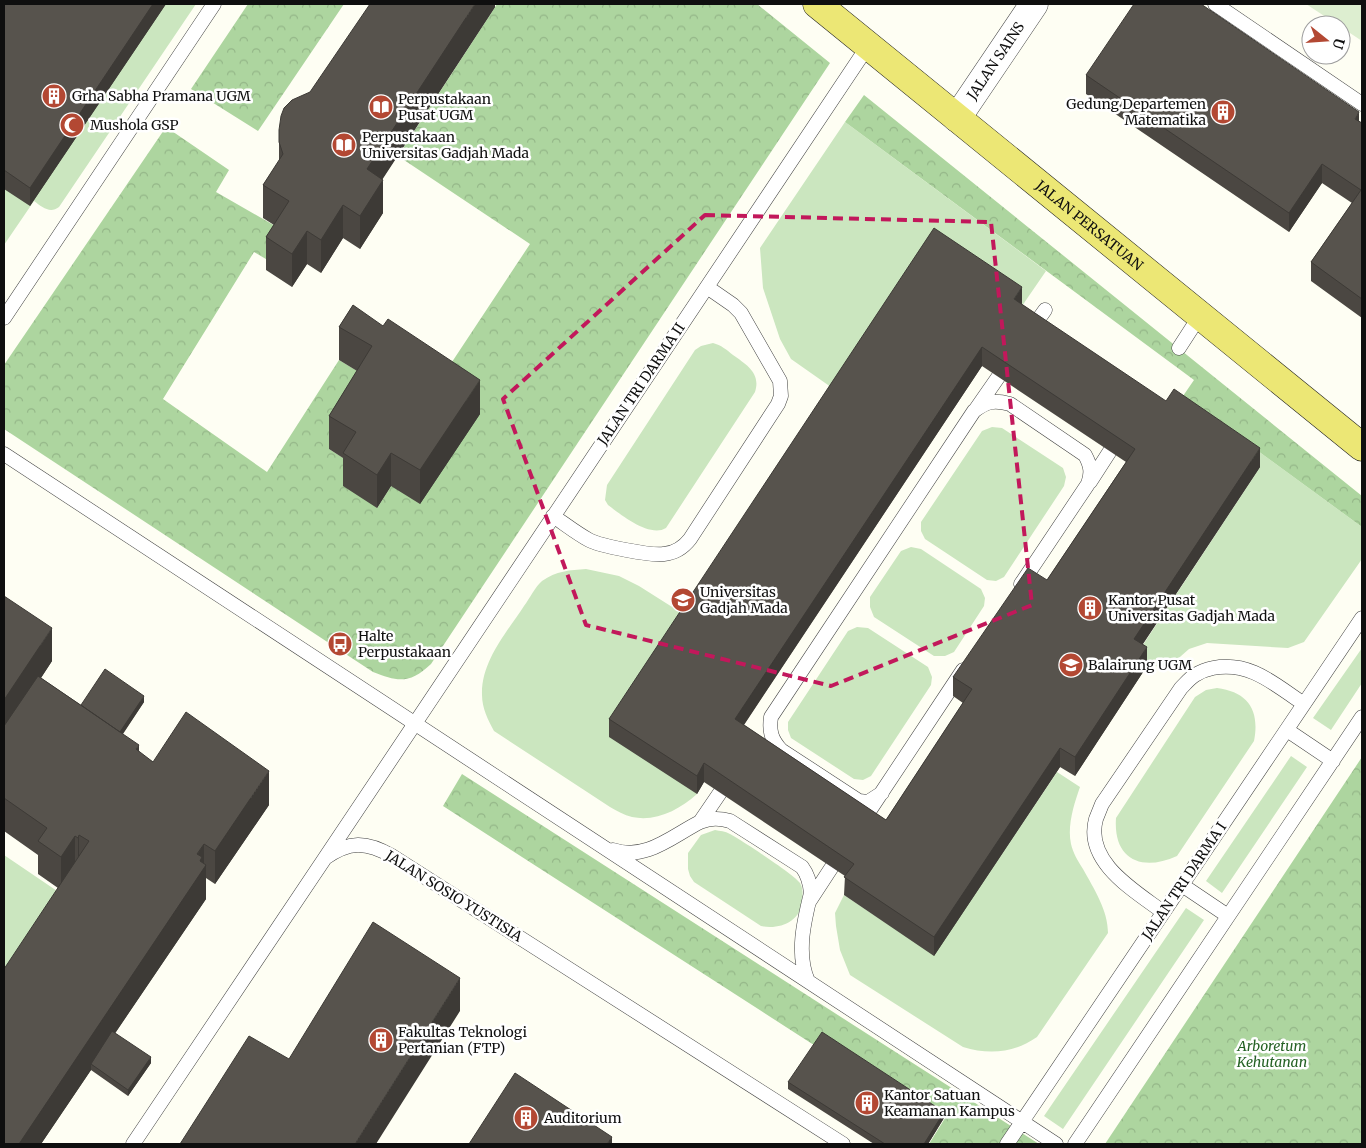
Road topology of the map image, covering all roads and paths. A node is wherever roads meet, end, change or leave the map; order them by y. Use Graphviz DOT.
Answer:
graph roads {
  1 [pos="214,4"];
  2 [pos="817,4"];
  3 [pos="1034,4"];
  4 [pos="1215,4"];
  5 [pos="868,46"];
  6 [pos="1362,104"];
  7 [pos="957,118"];
  8 [pos="707,287"];
  9 [pos="1045,310"];
  10 [pos="1201,314"];
  11 [pos="4,318"];
  12 [pos="1179,348"];
  13 [pos="974,411"];
  14 [pos="1362,447"];
  15 [pos="1110,451"];
  16 [pos="4,454"];
  17 [pos="1088,484"];
  18 [pos="553,516"];
  19 [pos="1015,593"];
  20 [pos="1362,618"];
  21 [pos="973,656"];
  22 [pos="1304,704"];
  23 [pos="771,717"];
  24 [pos="1362,717"];
  25 [pos="415,724"];
  26 [pos="1287,730"];
  27 [pos="760,733"];
  28 [pos="1333,761"];
  29 [pos="738,766"];
  30 [pos="882,793"];
  31 [pos="700,822"];
  32 [pos="600,846"];
  33 [pos="325,858"];
  34 [pos="1182,885"];
  35 [pos="808,902"];
  36 [pos="1163,912"];
  37 [pos="1228,916"];
  38 [pos="808,981"];
  39 [pos="1021,1122"];
  40 [pos="133,1144"];
  41 [pos="843,1144"];
  42 [pos="1006,1144"];
  43 [pos="1056,1144"];
  44 [pos="1075,1144"];
  1 -- 11 [label="lane"];
  2 -- 5 [label="main road, JALAN PERSATUAN"];
  3 -- 7 [label="street, JALAN SAINS"];
  4 -- 6 [label="lane"];
  5 -- 7 [label="main road, JALAN PERSATUAN"];
  5 -- 8 [label="lane, JALAN TRI DARMA II"];
  7 -- 10 [label="main road, JALAN PERSATUAN"];
  8 -- 18 [label="lane, JALAN TRI DARMA II"];
  8 -- 18 [label="lane"];
  9 -- 13 [label="lane"];
  10 -- 12 [label="lane"];
  10 -- 14 [label="main road, JALAN PERSATUAN"];
  13 -- 17 [label="lane"];
  13 -- 23 [label="lane"];
  15 -- 17 [label="lane"];
  16 -- 25 [label="lane"];
  17 -- 19 [label="lane"];
  18 -- 25 [label="lane, JALAN TRI DARMA II"];
  20 -- 22 [label="lane, JALAN TRI DARMA I"];
  21 -- 30 [label="lane"];
  22 -- 26 [label="lane, JALAN TRI DARMA I"];
  22 -- 36 [label="lane"];
  23 -- 27 [label="lane"];
  23 -- 30 [label="lane"];
  24 -- 28 [label="lane"];
  25 -- 32 [label="lane"];
  25 -- 33 [label="lane, JALAN TRI DARMA II"];
  26 -- 28 [label="lane"];
  26 -- 34 [label="lane, JALAN TRI DARMA I"];
  28 -- 37 [label="lane"];
  29 -- 31 [label="lane"];
  30 -- 35 [label="lane"];
  31 -- 32 [label="lane"];
  31 -- 35 [label="lane"];
  32 -- 38 [label="lane"];
  33 -- 40 [label="lane, JALAN SOSIO YUSTISIA"];
  33 -- 41 [label="lane, JALAN SOSIO YUSTISIA"];
  34 -- 36 [label="lane, JALAN TRI DARMA I"];
  34 -- 37 [label="lane"];
  35 -- 38 [label="lane"];
  36 -- 39 [label="lane, JALAN TRI DARMA I"];
  37 -- 44 [label="lane"];
  38 -- 39 [label="lane"];
  39 -- 42 [label="lane, JALAN TRI DARMA I"];
  39 -- 43 [label="lane"];
}
